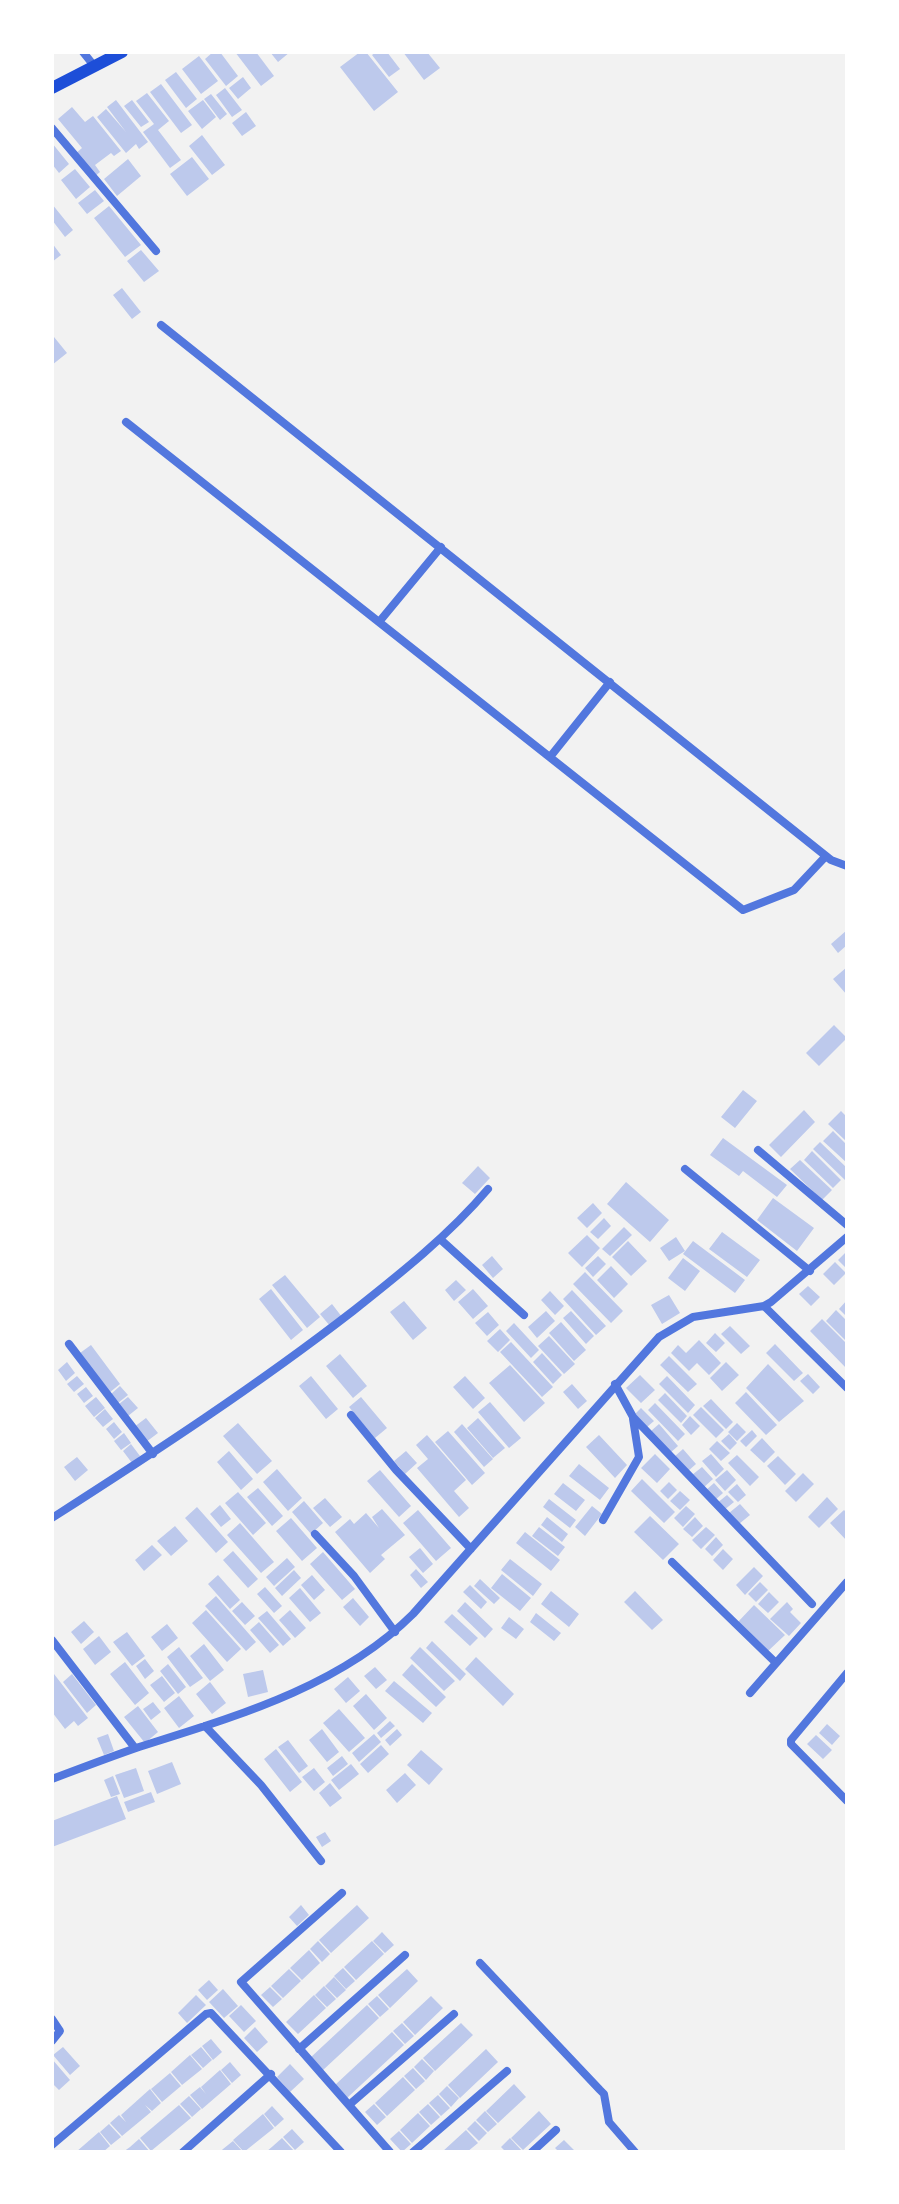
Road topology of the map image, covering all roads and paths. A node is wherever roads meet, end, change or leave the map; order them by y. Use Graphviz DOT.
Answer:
graph roads {
  1 [pos="83,52"];
  2 [pos="122,52"];
  3 [pos="95,67"];
  4 [pos="52,88"];
  5 [pos="52,128"];
  6 [pos="156,251"];
  7 [pos="161,325"];
  8 [pos="126,422"];
  9 [pos="441,547"];
  10 [pos="379,622"];
  11 [pos="610,682"];
  12 [pos="550,757"];
  13 [pos="826,856"];
  14 [pos="847,866"];
  15 [pos="758,1150"];
  16 [pos="685,1169"];
  17 [pos="488,1189"];
  18 [pos="847,1225"];
  19 [pos="847,1237"];
  20 [pos="440,1239"];
  21 [pos="810,1271"];
  22 [pos="768,1304"];
  23 [pos="524,1315"];
  24 [pos="69,1344"];
  25 [pos="615,1384"];
  26 [pos="847,1388"];
  27 [pos="351,1415"];
  28 [pos="633,1417"];
  29 [pos="153,1454"];
  30 [pos="52,1518"];
  31 [pos="603,1520"];
  32 [pos="315,1534"];
  33 [pos="471,1549"];
  34 [pos="672,1562"];
  35 [pos="847,1582"];
  36 [pos="812,1604"];
  37 [pos="395,1632"];
  38 [pos="52,1640"];
  39 [pos="776,1663"];
  40 [pos="847,1673"];
  41 [pos="750,1693"];
  42 [pos="205,1726"];
  43 [pos="135,1748"];
  44 [pos="52,1779"];
  45 [pos="847,1801"];
  46 [pos="321,1861"];
  47 [pos="342,1893"];
  48 [pos="405,1955"];
  49 [pos="480,1963"];
  50 [pos="454,2014"];
  51 [pos="52,2019"];
  52 [pos="55,2039"];
  53 [pos="299,2049"];
  54 [pos="507,2071"];
  55 [pos="271,2074"];
  56 [pos="349,2105"];
  57 [pos="556,2130"];
  58 [pos="333,2143"];
  59 [pos="52,2145"];
  60 [pos="183,2152"];
  61 [pos="323,2152"];
  62 [pos="341,2152"];
  63 [pos="390,2152"];
  64 [pos="413,2152"];
  65 [pos="532,2152"];
  66 [pos="635,2152"];
  1 -- 3 [label="street"];
  2 -- 3 [label="main road"];
  3 -- 4 [label="main road"];
  5 -- 6 [label="street"];
  7 -- 9 [label="street"];
  8 -- 10 [label="street"];
  9 -- 10 [label="street"];
  9 -- 11 [label="street"];
  10 -- 12 [label="street"];
  11 -- 12 [label="street"];
  11 -- 13 [label="street"];
  12 -- 13 [label="street"];
  13 -- 14 [label="street"];
  15 -- 18 [label="street"];
  16 -- 21 [label="street"];
  17 -- 20 [label="street"];
  19 -- 21 [label="street"];
  20 -- 23 [label="street"];
  20 -- 29 [label="street"];
  21 -- 22 [label="street"];
  22 -- 25 [label="street"];
  22 -- 26 [label="street"];
  24 -- 29 [label="street"];
  25 -- 28 [label="street"];
  25 -- 33 [label="street"];
  27 -- 33 [label="street"];
  28 -- 31 [label="street"];
  28 -- 36 [label="street"];
  29 -- 30 [label="street"];
  32 -- 37 [label="street"];
  33 -- 37 [label="street"];
  34 -- 39 [label="street"];
  35 -- 39 [label="street"];
  37 -- 42 [label="street"];
  38 -- 43 [label="street"];
  39 -- 41 [label="street"];
  40 -- 45 [label="street"];
  42 -- 43 [label="street"];
  42 -- 46 [label="street"];
  43 -- 44 [label="street"];
  47 -- 53 [label="street"];
  48 -- 53 [label="street"];
  49 -- 66 [label="street"];
  50 -- 56 [label="street"];
  51 -- 52 [label="street"];
  53 -- 56 [label="street"];
  54 -- 64 [label="street"];
  55 -- 58 [label="street"];
  55 -- 59 [label="street"];
  55 -- 60 [label="street"];
  56 -- 63 [label="street"];
  57 -- 65 [label="street"];
  58 -- 61 [label="street"];
  58 -- 62 [label="street"];
}
